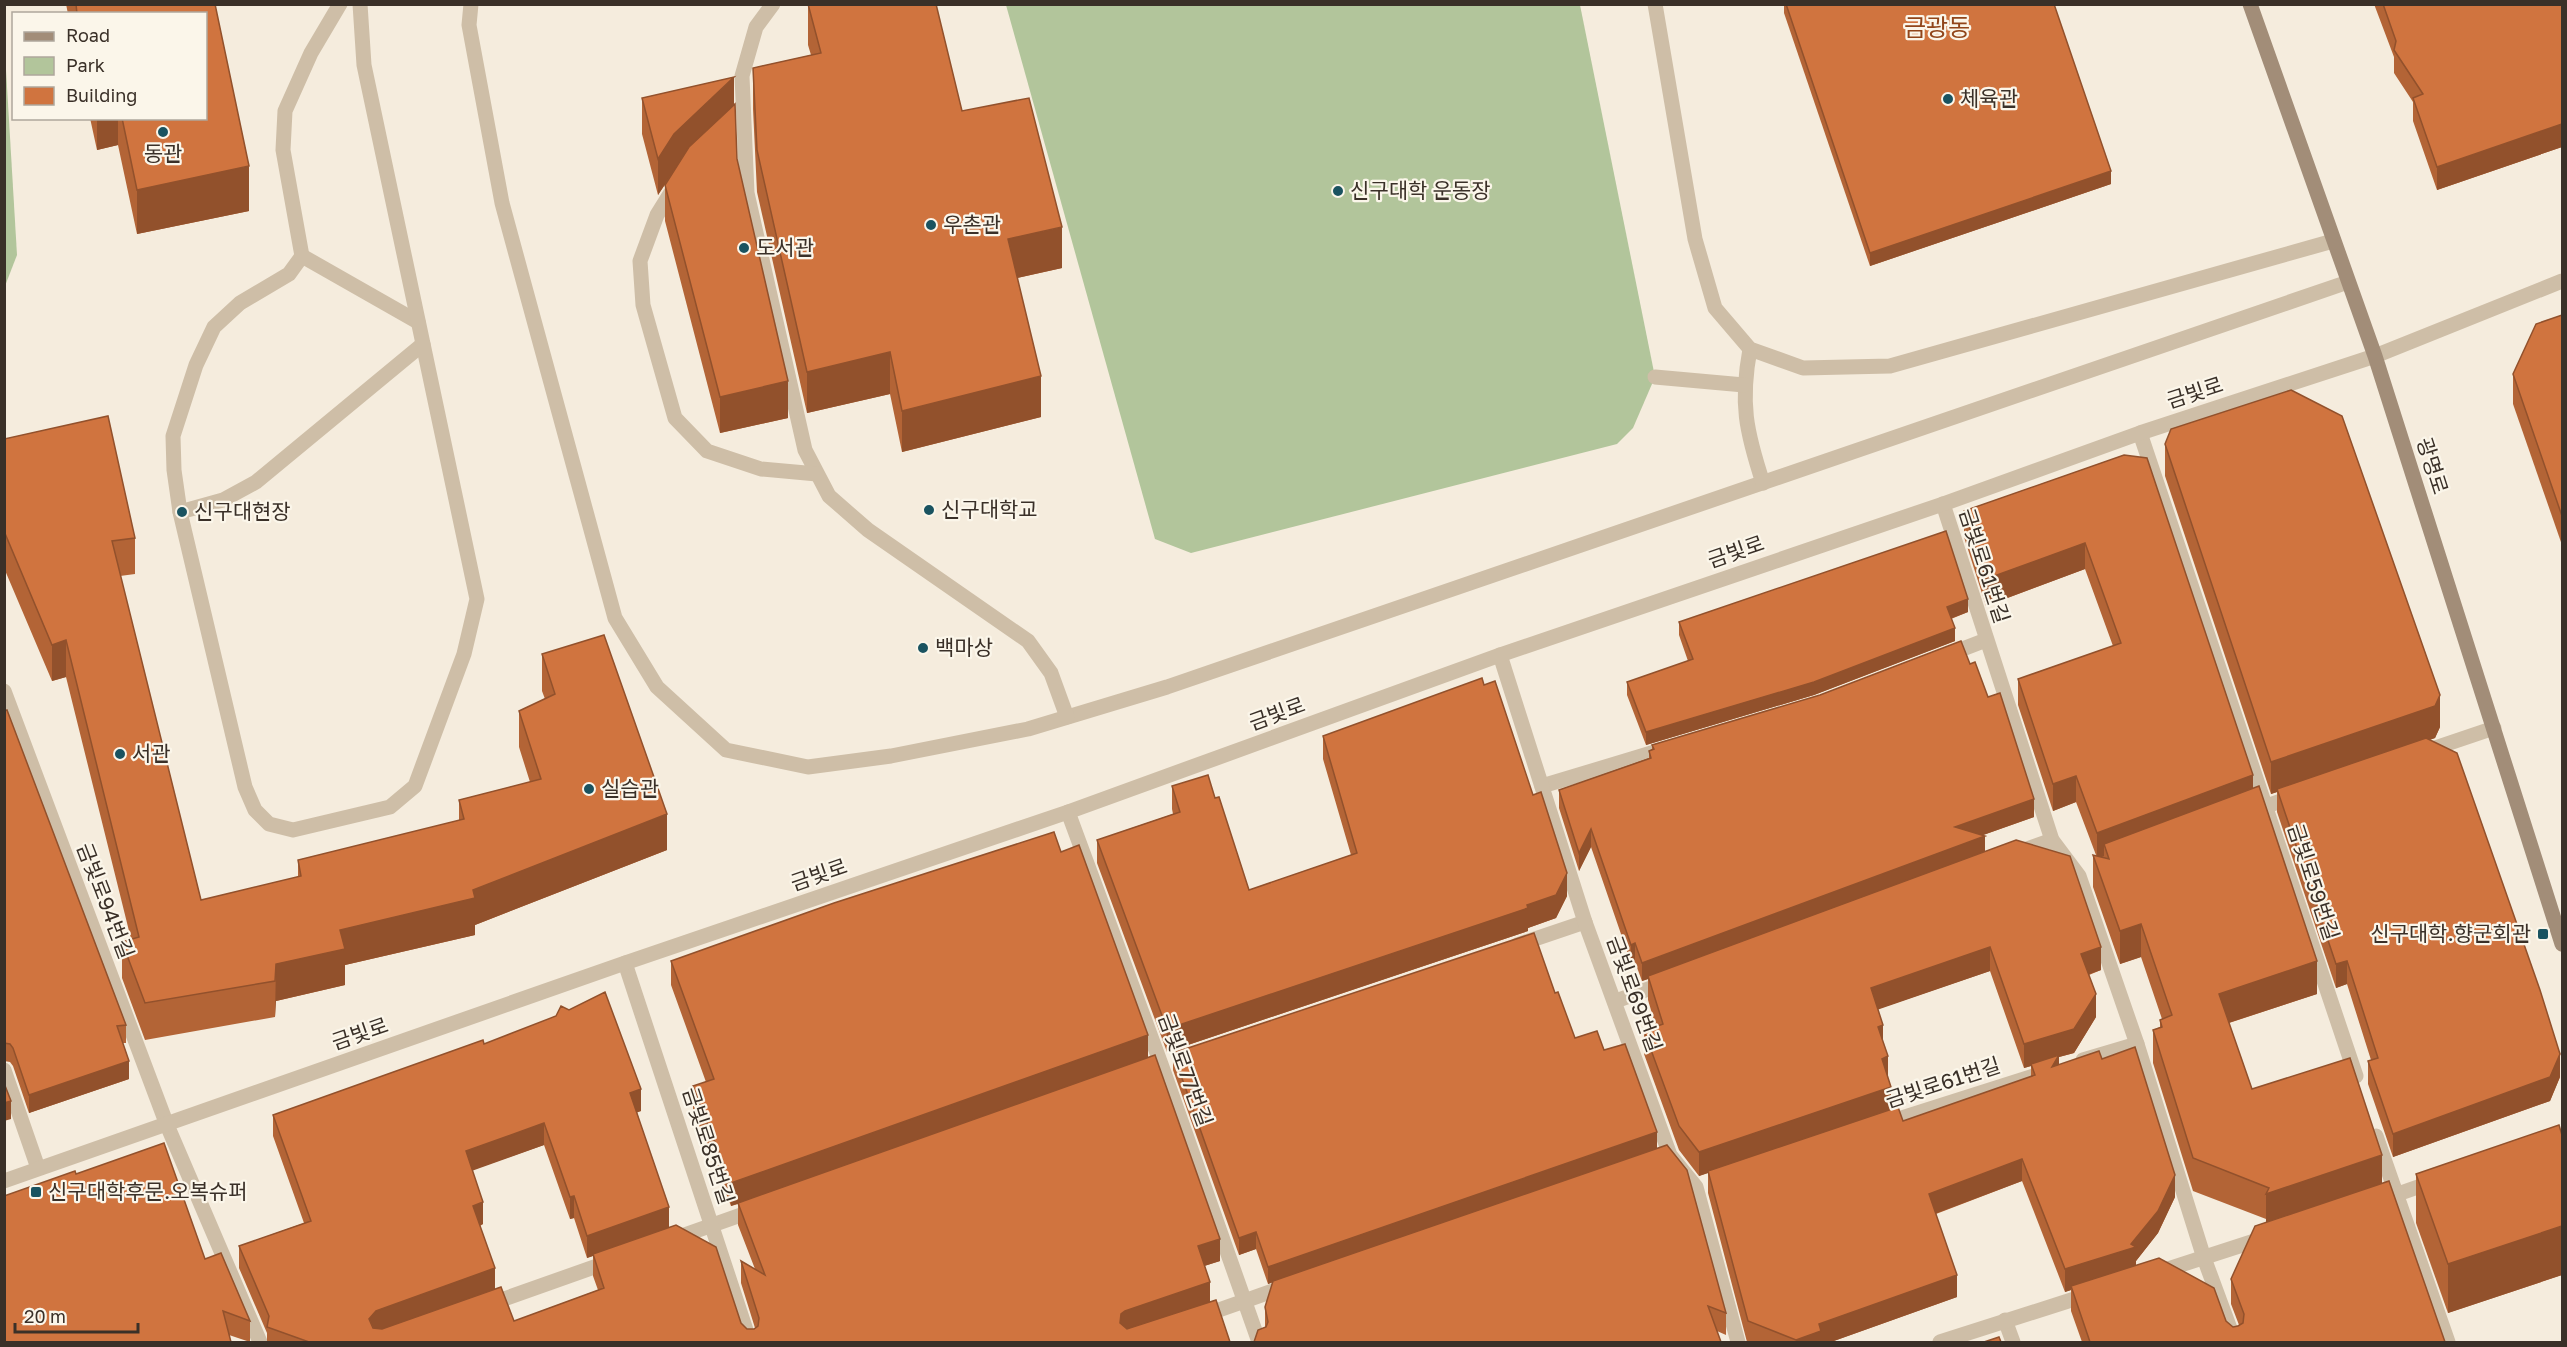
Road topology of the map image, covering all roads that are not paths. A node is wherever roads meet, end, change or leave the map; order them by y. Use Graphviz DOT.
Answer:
graph roads {
  1 [pos="340,4"];
  2 [pos="360,4"];
  3 [pos="471,4"];
  4 [pos="773,4"];
  5 [pos="1654,4"];
  6 [pos="2250,4"];
  7 [pos="744,119"];
  8 [pos="728,134"];
  9 [pos="681,177"];
  10 [pos="2333,241"];
  11 [pos="302,256"];
  12 [pos="2562,281"];
  13 [pos="2348,282"];
  14 [pos="418,322"];
  15 [pos="423,344"];
  16 [pos="1750,349"];
  17 [pos="2375,356"];
  18 [pos="1655,377"];
  19 [pos="1744,385"];
  20 [pos="2140,433"];
  21 [pos="817,474"];
  22 [pos="1763,483"];
  23 [pos="1943,504"];
  24 [pos="180,512"];
  25 [pos="1986,640"];
  26 [pos="1500,655"];
  27 [pos="1933,660"];
  28 [pos="4,691"];
  29 [pos="8,709"];
  30 [pos="1067,717"];
  31 [pos="2494,728"];
  32 [pos="1679,745"];
  33 [pos="2407,758"];
  34 [pos="1542,786"];
  35 [pos="2309,791"];
  36 [pos="2266,806"];
  37 [pos="1068,812"];
  38 [pos="2233,818"];
  39 [pos="2052,840"];
  40 [pos="1996,860"];
  41 [pos="1585,922"];
  42 [pos="2562,944"];
  43 [pos="1507,948"];
  44 [pos="626,963"];
  45 [pos="1683,976"];
  46 [pos="1616,1001"];
  47 [pos="2137,1044"];
  48 [pos="4,1071"];
  49 [pos="2362,1095"];
  50 [pos="2369,1117"];
  51 [pos="167,1125"];
  52 [pos="1872,1128"];
  53 [pos="38,1168"];
  54 [pos="2451,1176"];
  55 [pos="4,1181"];
  56 [pos="2395,1195"];
  57 [pos="769,1205"];
  58 [pos="2361,1206"];
  59 [pos="712,1225"];
  60 [pos="2283,1232"];
  61 [pos="657,1245"];
  62 [pos="624,1256"];
  63 [pos="2204,1258"];
  64 [pos="2149,1275"];
  65 [pos="1301,1281"];
  66 [pos="2105,1289"];
  67 [pos="1245,1300"];
  68 [pos="468,1311"];
  69 [pos="2005,1320"];
  70 [pos="1182,1323"];
  71 [pos="260,1342"];
  72 [pos="750,1342"];
  73 [pos="1259,1342"];
  74 [pos="1738,1342"];
  75 [pos="1940,1342"];
  76 [pos="2013,1342"];
  77 [pos="2235,1342"];
  78 [pos="2448,1342"];
  1 -- 11 [label="street"];
  2 -- 14 [label="street"];
  3 -- 30 [label="street"];
  4 -- 7 [label="street"];
  5 -- 16 [label="street"];
  6 -- 10 [label="main road, 광명로"];
  7 -- 8 [label="street"];
  7 -- 21 [label="street"];
  9 -- 21 [label="street"];
  10 -- 13 [label="main road, 광명로"];
  10 -- 16 [label="street"];
  11 -- 14 [label="street"];
  11 -- 24 [label="street"];
  12 -- 17 [label="street, 금빛로"];
  13 -- 17 [label="main road, 광명로"];
  13 -- 22 [label="street"];
  14 -- 15 [label="street"];
  15 -- 24 [label="street"];
  15 -- 24 [label="street"];
  16 -- 19 [label="street"];
  17 -- 20 [label="street, 금빛로"];
  17 -- 31 [label="main road, 광명로"];
  18 -- 19 [label="street"];
  19 -- 22 [label="street"];
  20 -- 23 [label="street, 금빛로"];
  20 -- 36 [label="street, 금빛로59번길"];
  21 -- 30 [label="street"];
  22 -- 30 [label="street"];
  23 -- 25 [label="street, 금빛로61번길"];
  23 -- 26 [label="street, 금빛로"];
  25 -- 27 [label="street, 금빛로61번길"];
  25 -- 39 [label="street, 금빛로61번길"];
  26 -- 34 [label="street, 금빛로69번길"];
  26 -- 37 [label="street, 금빛로"];
  28 -- 29 [label="street, 금빛로94번길"];
  29 -- 51 [label="street, 금빛로94번길"];
  31 -- 33 [label="street"];
  31 -- 42 [label="main road, 광명로"];
  32 -- 34 [label="street"];
  34 -- 41 [label="street, 금빛로69번길"];
  35 -- 36 [label="street"];
  36 -- 38 [label="street"];
  36 -- 49 [label="street, 금빛로59번길"];
  37 -- 44 [label="street, 금빛로"];
  37 -- 67 [label="street, 금빛로77번길"];
  39 -- 40 [label="street"];
  39 -- 47 [label="street, 금빛로61번길"];
  41 -- 43 [label="street"];
  41 -- 46 [label="street, 금빛로69번길"];
  44 -- 51 [label="street, 금빛로"];
  44 -- 59 [label="street, 금빛로85번길"];
  45 -- 46 [label="street"];
  46 -- 74 [label="street, 금빛로69번길"];
  47 -- 52 [label="street, 금빛로61번길"];
  47 -- 63 [label="street, 금빛로61번길"];
  48 -- 53 [label="street"];
  50 -- 56 [label="street"];
  51 -- 53 [label="street, 금빛로"];
  51 -- 71 [label="street, 금빛로94번길"];
  53 -- 55 [label="street, 금빛로"];
  54 -- 56 [label="street"];
  56 -- 58 [label="street"];
  56 -- 78 [label="street"];
  57 -- 59 [label="street"];
  59 -- 61 [label="street"];
  59 -- 72 [label="street, 금빛로85번길"];
  60 -- 63 [label="street"];
  62 -- 68 [label="street"];
  63 -- 64 [label="street"];
  63 -- 77 [label="street, 금빛로61번길"];
  65 -- 67 [label="street"];
  66 -- 69 [label="street"];
  67 -- 70 [label="street"];
  67 -- 73 [label="street, 금빛로77번길"];
  69 -- 75 [label="street"];
  69 -- 76 [label="street"];
}
